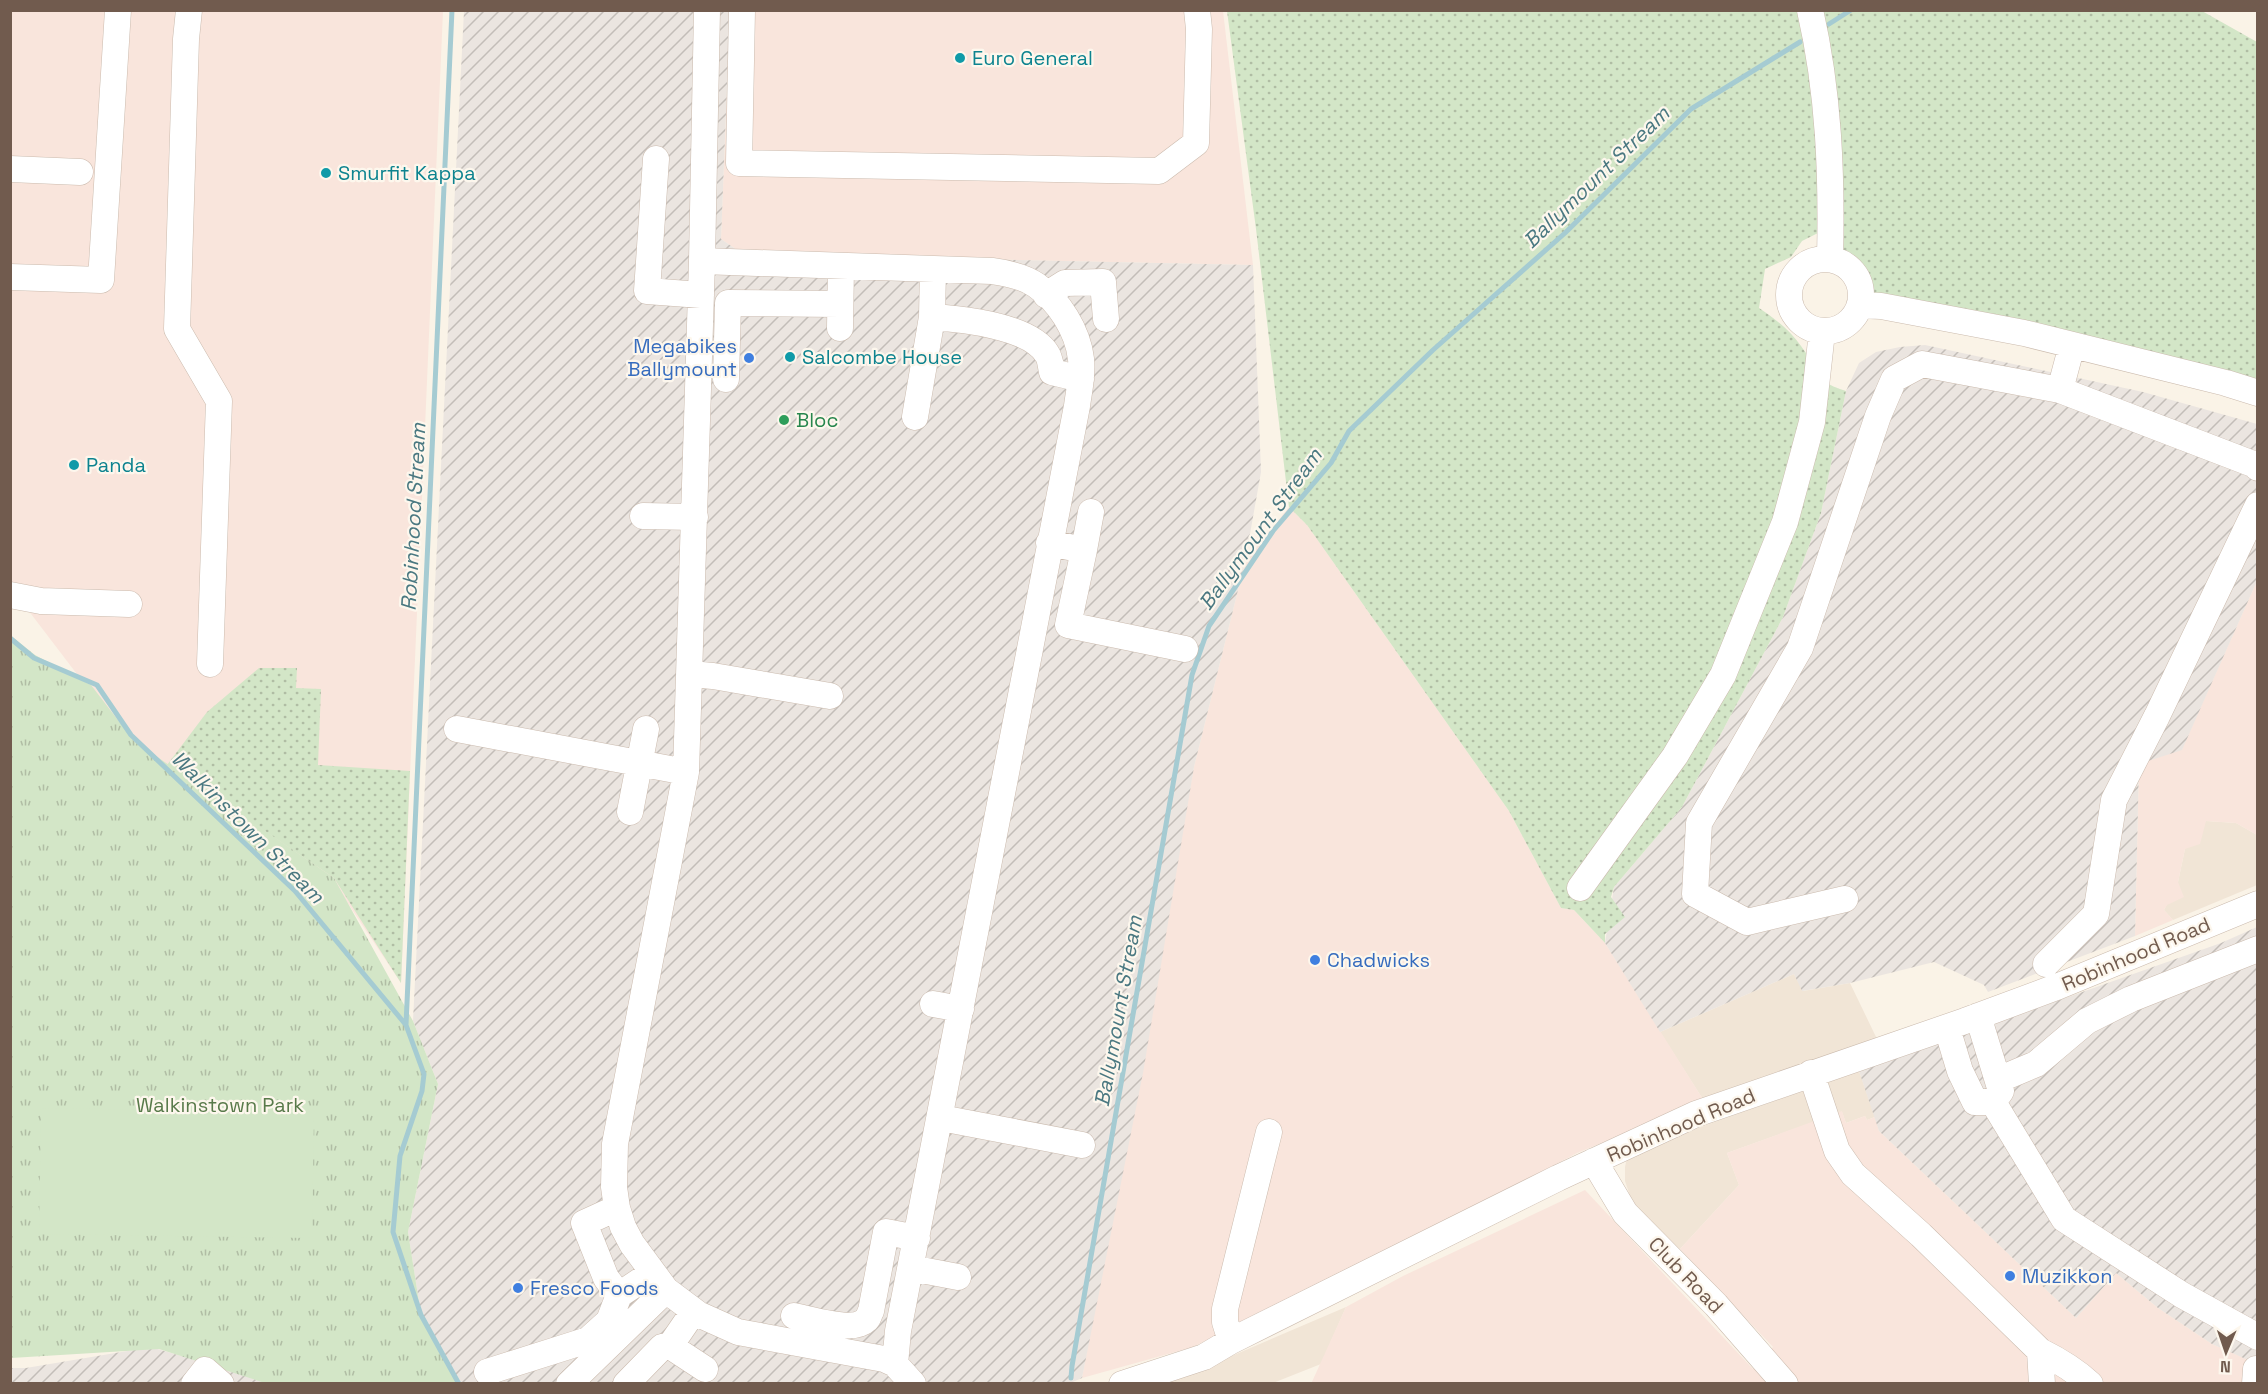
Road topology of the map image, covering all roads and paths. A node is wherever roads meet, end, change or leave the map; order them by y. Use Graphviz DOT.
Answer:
graph roads {
  1 [pos="118,10"];
  2 [pos="189,10"];
  3 [pos="707,10"];
  4 [pos="742,10"];
  5 [pos="1197,10"];
  6 [pos="1810,10"];
  7 [pos="656,159"];
  8 [pos="10,169"];
  9 [pos="80,172"];
  10 [pos="1830,259"];
  11 [pos="702,261"];
  12 [pos="841,266"];
  13 [pos="933,268"];
  14 [pos="10,276"];
  15 [pos="701,295"];
  16 [pos="1046,295"];
  17 [pos="1860,305"];
  18 [pos="932,317"];
  19 [pos="1106,319"];
  20 [pos="1822,332"];
  21 [pos="2072,345"];
  22 [pos="699,355"];
  23 [pos="1081,379"];
  24 [pos="2060,390"];
  25 [pos="2258,393"];
  26 [pos="915,417"];
  27 [pos="2258,468"];
  28 [pos="2258,505"];
  29 [pos="1091,512"];
  30 [pos="643,516"];
  31 [pos="695,517"];
  32 [pos="1049,543"];
  33 [pos="1084,550"];
  34 [pos="10,595"];
  35 [pos="129,604"];
  36 [pos="1185,650"];
  37 [pos="210,664"];
  38 [pos="690,674"];
  39 [pos="830,696"];
  40 [pos="457,729"];
  41 [pos="646,729"];
  42 [pos="639,763"];
  43 [pos="686,772"];
  44 [pos="630,812"];
  45 [pos="1580,888"];
  46 [pos="1845,899"];
  47 [pos="2258,904"];
  48 [pos="2258,949"];
  49 [pos="2046,964"];
  50 [pos="933,1004"];
  51 [pos="961,1009"];
  52 [pos="1978,1016"];
  53 [pos="1947,1028"];
  54 [pos="1811,1073"];
  55 [pos="1995,1091"];
  56 [pos="941,1118"];
  57 [pos="1269,1132"];
  58 [pos="1082,1145"];
  59 [pos="1594,1161"];
  60 [pos="617,1208"];
  61 [pos="917,1238"];
  62 [pos="911,1268"];
  63 [pos="958,1277"];
  64 [pos="659,1282"];
  65 [pos="619,1294"];
  66 [pos="694,1311"];
  67 [pos="794,1316"];
  68 [pos="2258,1337"];
  69 [pos="1231,1341"];
  70 [pos="670,1346"];
  71 [pos="2040,1351"];
  72 [pos="895,1364"];
  73 [pos="705,1369"];
  74 [pos="487,1372"];
  75 [pos="1780,1382"];
  76 [pos="194,1383"];
  77 [pos="222,1383"];
  78 [pos="569,1383"];
  79 [pos="626,1383"];
  80 [pos="913,1383"];
  81 [pos="1122,1383"];
  82 [pos="2042,1383"];
  83 [pos="2090,1383"];
  1 -- 14 [label="street"];
  2 -- 37 [label="street"];
  3 -- 11 [label="street"];
  4 -- 5 [label="street"];
  6 -- 10 [label="street"];
  7 -- 15 [label="street"];
  8 -- 9 [label="street"];
  10 -- 17 [label="street"];
  10 -- 20 [label="street"];
  11 -- 12 [label="street"];
  11 -- 15 [label="street"];
  12 -- 13 [label="street"];
  12 -- 22 [label="street"];
  13 -- 16 [label="street"];
  13 -- 18 [label="street"];
  15 -- 22 [label="street"];
  16 -- 19 [label="street"];
  16 -- 23 [label="street"];
  17 -- 20 [label="street"];
  17 -- 21 [label="street"];
  18 -- 23 [label="street"];
  18 -- 26 [label="street"];
  20 -- 45 [label="street"];
  21 -- 24 [label="street"];
  21 -- 25 [label="street"];
  22 -- 31 [label="street"];
  23 -- 32 [label="street"];
  24 -- 27 [label="street"];
  24 -- 46 [label="street"];
  28 -- 49 [label="street"];
  29 -- 33 [label="street"];
  30 -- 31 [label="street"];
  31 -- 38 [label="street"];
  32 -- 33 [label="street"];
  32 -- 51 [label="street"];
  33 -- 36 [label="street"];
  34 -- 35 [label="street"];
  38 -- 39 [label="street"];
  38 -- 43 [label="street"];
  40 -- 42 [label="street"];
  41 -- 42 [label="street"];
  42 -- 43 [label="street"];
  42 -- 44 [label="street"];
  43 -- 60 [label="street"];
  47 -- 52 [label="street, Robinhood Road"];
  48 -- 55 [label="street"];
  50 -- 51 [label="street"];
  51 -- 56 [label="street"];
  52 -- 53 [label="street, Robinhood Road"];
  52 -- 55 [label="street"];
  53 -- 54 [label="street, Robinhood Road"];
  53 -- 55 [label="street"];
  54 -- 59 [label="street, Robinhood Road"];
  54 -- 71 [label="street"];
  55 -- 68 [label="street"];
  56 -- 58 [label="street"];
  56 -- 61 [label="street"];
  57 -- 69 [label="street"];
  59 -- 69 [label="street, Robinhood Road"];
  59 -- 75 [label="street, Club Road"];
  60 -- 64 [label="street"];
  60 -- 65 [label="street"];
  61 -- 62 [label="street"];
  61 -- 67 [label="street"];
  62 -- 63 [label="street"];
  62 -- 72 [label="street"];
  64 -- 65 [label="street"];
  64 -- 66 [label="street"];
  64 -- 78 [label="street"];
  65 -- 74 [label="street"];
  66 -- 70 [label="street"];
  66 -- 72 [label="street"];
  69 -- 81 [label="street, Robinhood Road"];
  70 -- 73 [label="street"];
  70 -- 79 [label="street"];
  71 -- 82 [label="street"];
  71 -- 83 [label="street"];
  72 -- 80 [label="street"];
  76 -- 77 [label="street"];
}
